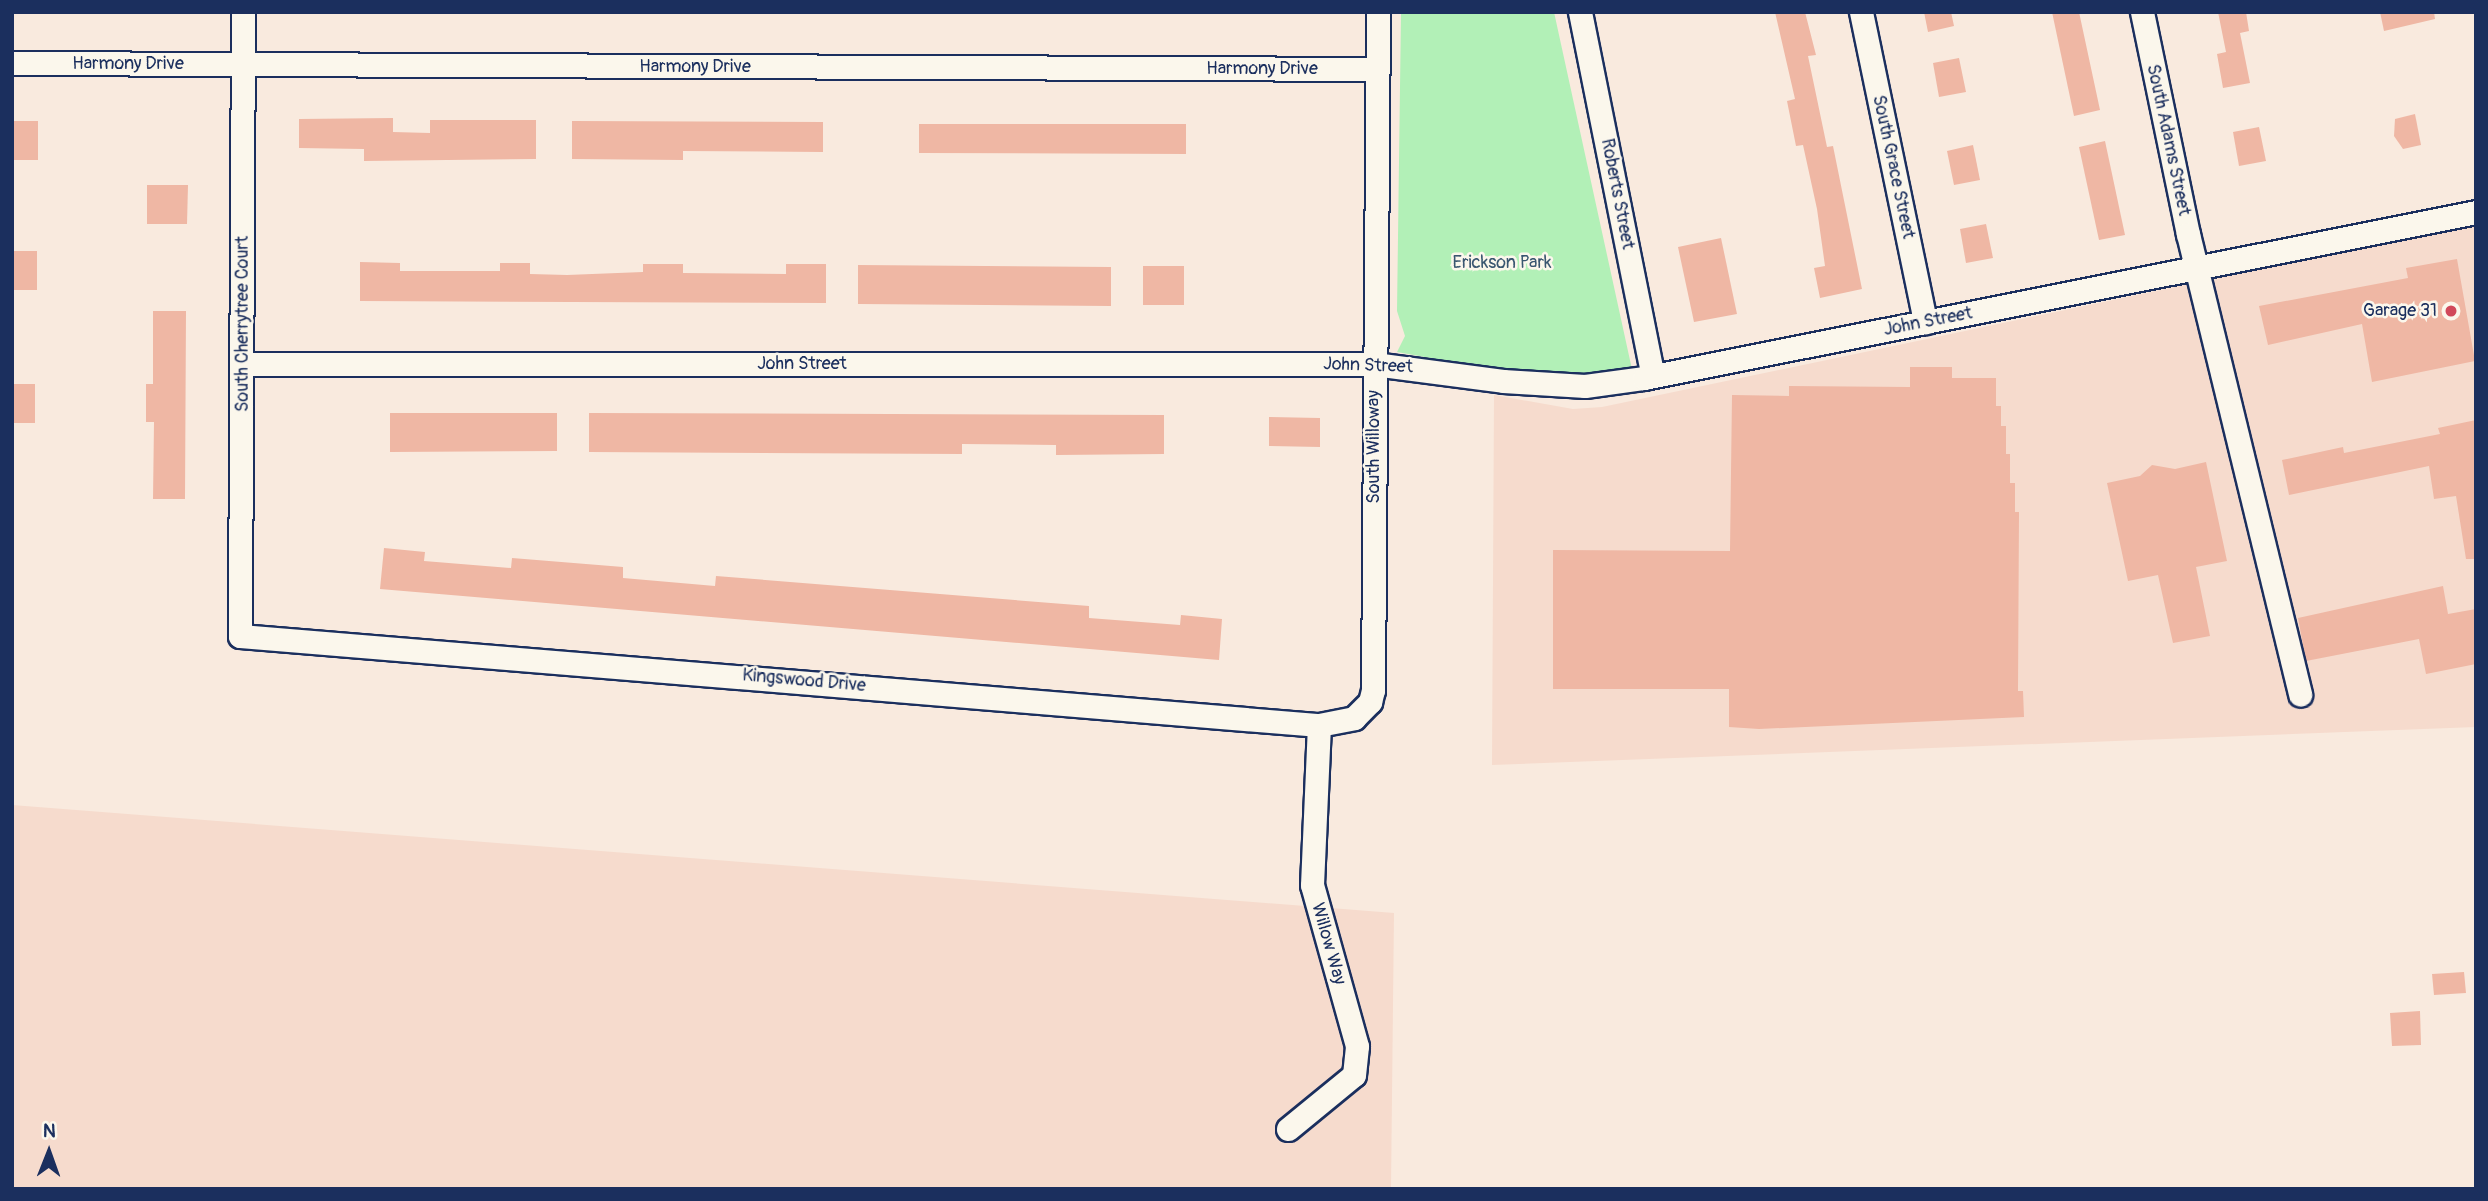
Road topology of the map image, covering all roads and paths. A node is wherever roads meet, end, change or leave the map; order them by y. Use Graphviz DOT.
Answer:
graph roads {
  1 [pos="243,12"];
  2 [pos="1378,12"];
  3 [pos="1580,12"];
  4 [pos="1861,12"];
  5 [pos="2142,12"];
  6 [pos="12,63"];
  7 [pos="243,65"];
  8 [pos="1377,69"];
  9 [pos="2476,212"];
  10 [pos="2197,267"];
  11 [pos="1925,322"];
  12 [pos="1374,363"];
  13 [pos="243,364"];
  14 [pos="1653,376"];
  15 [pos="240,636"];
  16 [pos="2300,695"];
  17 [pos="1363,710"];
  18 [pos="1319,725"];
  19 [pos="1288,1129"];
  1 -- 7 [label="street, South Cherrytree Court"];
  2 -- 8 [label="street, South Willoway"];
  3 -- 14 [label="street, Roberts Street"];
  4 -- 11 [label="street, South Grace Street"];
  5 -- 10 [label="street, South Adams Street"];
  6 -- 7 [label="street, Harmony Drive"];
  7 -- 8 [label="street, Harmony Drive"];
  7 -- 13 [label="street, South Cherrytree Court"];
  8 -- 12 [label="street, South Willoway"];
  9 -- 10 [label="street, John Street"];
  10 -- 11 [label="street, John Street"];
  10 -- 16 [label="street, South Adams Street"];
  11 -- 14 [label="street, John Street"];
  12 -- 13 [label="street, John Street"];
  12 -- 14 [label="street, John Street"];
  12 -- 17 [label="street, South Willoway"];
  13 -- 15 [label="street, South Cherrytree Court"];
  15 -- 18 [label="street, Kingswood Drive"];
  17 -- 18 [label="street, Kingswood Drive"];
  18 -- 19 [label="street, Willow Way"];
}
